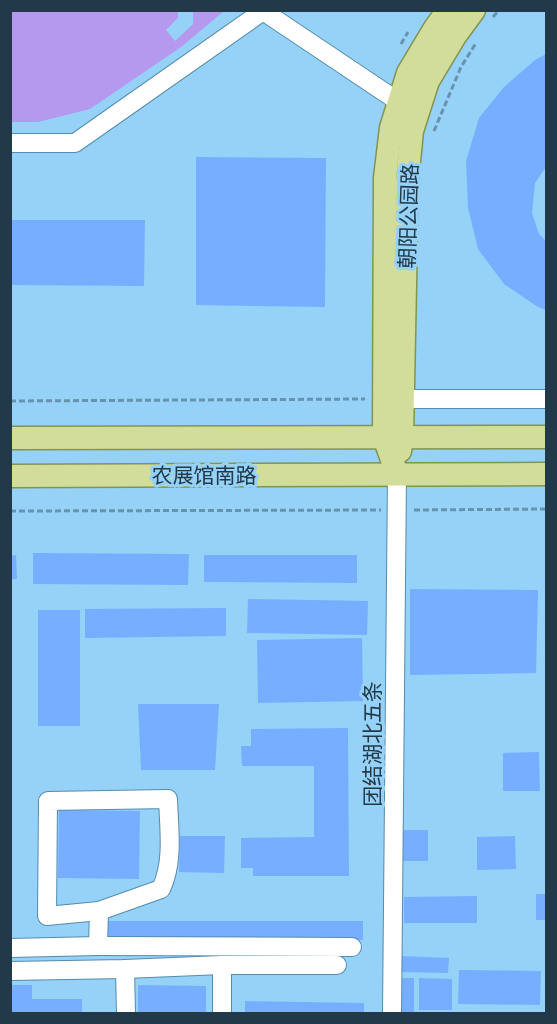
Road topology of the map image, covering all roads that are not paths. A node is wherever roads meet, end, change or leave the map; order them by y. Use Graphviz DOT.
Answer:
graph roads {
  1 [pos="448,10"];
  2 [pos="263,11"];
  3 [pos="482,16"];
  4 [pos="399,102"];
  5 [pos="10,143"];
  6 [pos="394,399"];
  7 [pos="546,399"];
  8 [pos="546,436"];
  9 [pos="393,437"];
  10 [pos="10,438"];
  11 [pos="397,474"];
  12 [pos="546,474"];
  13 [pos="10,476"];
  14 [pos="99,911"];
  15 [pos="98,946"];
  16 [pos="352,947"];
  17 [pos="10,948"];
  18 [pos="222,965"];
  19 [pos="337,965"];
  20 [pos="125,969"];
  21 [pos="10,970"];
  22 [pos="126,1014"];
  23 [pos="222,1014"];
  24 [pos="392,1014"];
  1 -- 4 [label="main road, 朝阳公园路"];
  2 -- 4 [label="street"];
  2 -- 5 [label="street"];
  3 -- 6 [label="main road, 朝阳公园路"];
  4 -- 6 [label="main road, 朝阳公园路"];
  6 -- 7 [label="street"];
  6 -- 9 [label="main road, 朝阳公园路"];
  8 -- 9 [label="main road, 农展馆南路"];
  9 -- 10 [label="main road, 农展馆南路"];
  9 -- 11 [label="main road, 朝阳公园路"];
  11 -- 12 [label="main road, 农展馆南路"];
  11 -- 13 [label="main road, 农展馆南路"];
  11 -- 24 [label="street, 团结湖北五条"];
  14 -- 14 [label="street"];
  14 -- 15 [label="street"];
  15 -- 16 [label="street"];
  15 -- 17 [label="street"];
  18 -- 19 [label="street"];
  18 -- 20 [label="street"];
  18 -- 23 [label="street"];
  20 -- 21 [label="street"];
  20 -- 22 [label="street"];
}
